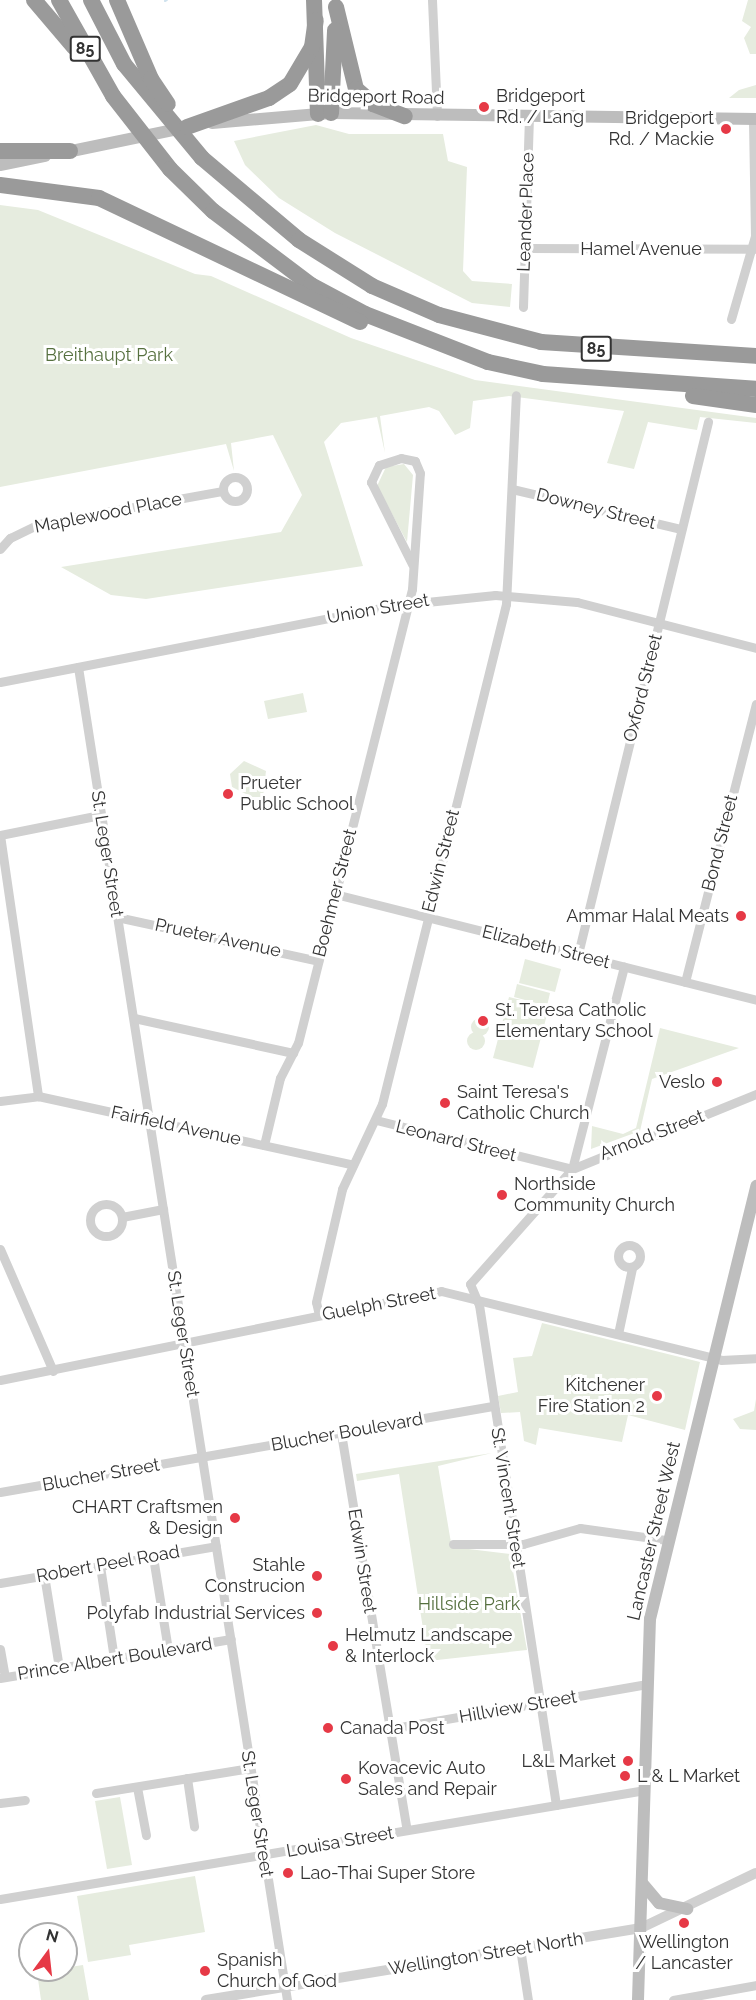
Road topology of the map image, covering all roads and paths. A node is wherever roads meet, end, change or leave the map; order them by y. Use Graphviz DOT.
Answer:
graph roads {
  1 [pos="34,0"];
  2 [pos="59,0"];
  3 [pos="91,0"];
  4 [pos="117,0"];
  5 [pos="314,0"];
  6 [pos="432,0"];
  7 [pos="335,3"];
  8 [pos="316,20"];
  9 [pos="143,79"];
  10 [pos="113,96"];
  11 [pos="324,113"];
  12 [pos="405,116"];
  13 [pos="437,116"];
  14 [pos="529,118"];
  15 [pos="754,119"];
  16 [pos="187,127"];
  17 [pos="0,151"];
  18 [pos="70,151"];
  19 [pos="0,165"];
  20 [pos="0,185"];
  21 [pos="526,248"];
  22 [pos="754,249"];
  23 [pos="523,307"];
  24 [pos="731,319"];
  25 [pos="431,342"];
  26 [pos="756,356"];
  27 [pos="604,380"];
  28 [pos="756,389"];
  29 [pos="516,395"];
  30 [pos="756,405"];
  31 [pos="708,422"];
  32 [pos="512,489"];
  33 [pos="223,491"];
  34 [pos="681,529"];
  35 [pos="0,549"];
  36 [pos="412,564"];
  37 [pos="507,595"];
  38 [pos="408,603"];
  39 [pos="659,623"];
  40 [pos="756,648"];
  41 [pos="78,667"];
  42 [pos="0,682"];
  43 [pos="756,704"];
  44 [pos="100,815"];
  45 [pos="0,835"];
  46 [pos="335,894"];
  47 [pos="117,916"];
  48 [pos="427,917"];
  49 [pos="578,954"];
  50 [pos="318,961"];
  51 [pos="624,967"];
  52 [pos="685,982"];
  53 [pos="756,1000"];
  54 [pos="134,1018"];
  55 [pos="293,1053"];
  56 [pos="756,1094"];
  57 [pos="38,1096"];
  58 [pos="0,1101"];
  59 [pos="149,1120"];
  60 [pos="376,1120"];
  61 [pos="264,1145"];
  62 [pos="351,1164"];
  63 [pos="572,1169"];
  64 [pos="756,1186"];
  65 [pos="164,1209"];
  66 [pos="122,1217"];
  67 [pos="0,1249"];
  68 [pos="632,1268"];
  69 [pos="475,1298"];
  70 [pos="319,1315"];
  71 [pos="618,1334"];
  72 [pos="185,1346"];
  73 [pos="714,1358"];
  74 [pos="756,1358"];
  75 [pos="53,1371"];
  76 [pos="0,1380"];
  77 [pos="493,1406"];
  78 [pos="341,1433"];
  79 [pos="201,1458"];
  80 [pos="0,1492"];
  81 [pos="667,1540"];
  82 [pos="453,1544"];
  83 [pos="515,1545"];
  84 [pos="216,1546"];
  85 [pos="153,1557"];
  86 [pos="100,1566"];
  87 [pos="44,1575"];
  88 [pos="0,1583"];
  89 [pos="231,1639"];
  90 [pos="0,1649"];
  91 [pos="168,1650"];
  92 [pos="114,1659"];
  93 [pos="59,1668"];
  94 [pos="2,1677"];
  95 [pos="647,1684"];
  96 [pos="540,1703"];
  97 [pos="389,1729"];
  98 [pos="250,1768"];
  99 [pos="187,1778"];
  100 [pos="138,1787"];
  101 [pos="645,1790"];
  102 [pos="96,1793"];
  103 [pos="25,1800"];
  104 [pos="0,1803"];
  105 [pos="556,1805"];
  106 [pos="194,1826"];
  107 [pos="407,1830"];
  108 [pos="146,1835"];
  109 [pos="263,1855"];
  110 [pos="756,1873"];
  111 [pos="643,1884"];
  112 [pos="0,1899"];
  113 [pos="687,1909"];
  114 [pos="641,1928"];
  115 [pos="520,1948"];
  116 [pos="756,1985"];
  117 [pos="285,1987"];
  118 [pos="206,2000"];
  119 [pos="287,2000"];
  120 [pos="528,2000"];
  121 [pos="638,2000"];
  122 [pos="674,2000"];
  1 -- 10 [label="highway"];
  2 -- 10 [label="highway, 85"];
  3 -- 9 [label="highway, 85"];
  4 -- 9 [label="highway"];
  5 -- 8 [label="highway"];
  6 -- 13 [label="street"];
  7 -- 11 [label="highway"];
  7 -- 12 [label="highway"];
  8 -- 11 [label="highway"];
  8 -- 16 [label="highway"];
  9 -- 26 [label="highway, 85"];
  10 -- 25 [label="highway, 85"];
  11 -- 12 [label="main road, Bridgeport Road"];
  11 -- 16 [label="main road, Bridgeport Road"];
  12 -- 13 [label="main road, Bridgeport Road"];
  13 -- 14 [label="main road, Bridgeport Road"];
  14 -- 15 [label="main road, Bridgeport Road"];
  14 -- 21 [label="street, Leander Place"];
  15 -- 22 [label="street"];
  16 -- 18 [label="main road, Bridgeport Road"];
  17 -- 18 [label="highway"];
  18 -- 19 [label="main road, Bridgeport Road"];
  20 -- 25 [label="highway"];
  21 -- 22 [label="street, Hamel Avenue"];
  21 -- 23 [label="street, Leander Place"];
  22 -- 24 [label="street"];
  25 -- 27 [label="highway, 85"];
  27 -- 28 [label="highway, 85"];
  27 -- 30 [label="highway"];
  29 -- 32 [label="street, Edwin Street"];
  31 -- 34 [label="street, Oxford Street"];
  32 -- 34 [label="street, Downey Street"];
  32 -- 37 [label="street, Edwin Street"];
  33 -- 35 [label="street, Maplewood Place"];
  34 -- 39 [label="street, Oxford Street"];
  36 -- 36 [label="street, Boehmer Street"];
  36 -- 38 [label="street, Boehmer Street"];
  37 -- 38 [label="street, Union Street"];
  37 -- 39 [label="street, Union Street"];
  37 -- 48 [label="street, Edwin Street"];
  38 -- 41 [label="street, Union Street"];
  38 -- 46 [label="street, Boehmer Street"];
  39 -- 40 [label="street, Union Street"];
  39 -- 49 [label="street, Oxford Street"];
  41 -- 42 [label="street, Union Street"];
  41 -- 44 [label="street, St. Leger Street"];
  43 -- 52 [label="street, Bond Street"];
  44 -- 45 [label="street"];
  44 -- 47 [label="street, St. Leger Street"];
  45 -- 57 [label="street"];
  46 -- 48 [label="street, Elizabeth Street"];
  46 -- 50 [label="street, Boehmer Street"];
  47 -- 50 [label="street, Prueter Avenue"];
  47 -- 54 [label="street, St. Leger Street"];
  48 -- 49 [label="street, Elizabeth Street"];
  48 -- 60 [label="street, Edwin Street"];
  49 -- 51 [label="street, Elizabeth Street"];
  50 -- 55 [label="street, Boehmer Street"];
  51 -- 52 [label="street, Elizabeth Street"];
  51 -- 63 [label="street"];
  52 -- 53 [label="street, Elizabeth Street"];
  54 -- 55 [label="street"];
  54 -- 59 [label="street, St. Leger Street"];
  55 -- 61 [label="street, Boehmer Street"];
  56 -- 63 [label="street, Arnold Street"];
  57 -- 58 [label="street, Fairfield Avenue"];
  57 -- 59 [label="street, Fairfield Avenue"];
  59 -- 61 [label="street, Fairfield Avenue"];
  59 -- 65 [label="street, St. Leger Street"];
  60 -- 62 [label="street, Edwin Street"];
  60 -- 63 [label="street, Leonard Street"];
  61 -- 62 [label="street, Fairfield Avenue"];
  62 -- 70 [label="street, Edwin Street"];
  63 -- 69 [label="street, Arnold Street"];
  64 -- 73 [label="main road, Lancaster Street West"];
  65 -- 66 [label="street"];
  65 -- 72 [label="street, St. Leger Street"];
  67 -- 75 [label="street"];
  68 -- 71 [label="street"];
  69 -- 70 [label="street, Guelph Street"];
  69 -- 71 [label="street, Guelph Street"];
  69 -- 77 [label="street, St. Vincent Street"];
  70 -- 72 [label="street, Guelph Street"];
  71 -- 73 [label="street, Guelph Street"];
  72 -- 75 [label="street, Guelph Street"];
  72 -- 79 [label="street, St. Leger Street"];
  73 -- 74 [label="street, Guelph Street"];
  73 -- 81 [label="main road, Lancaster Street West"];
  75 -- 76 [label="street, Guelph Street"];
  77 -- 78 [label="street, Blucher Boulevard"];
  77 -- 83 [label="street, St. Vincent Street"];
  78 -- 79 [label="street, Blucher Boulevard"];
  78 -- 97 [label="street, Edwin Street"];
  79 -- 80 [label="street, Blucher Street"];
  79 -- 84 [label="street, St. Leger Street"];
  81 -- 83 [label="street"];
  81 -- 95 [label="main road, Lancaster Street West"];
  82 -- 83 [label="street"];
  83 -- 96 [label="street, St. Vincent Street"];
  84 -- 85 [label="street, Robert Peel Road"];
  84 -- 89 [label="street, St. Leger Street"];
  85 -- 86 [label="street, Robert Peel Road"];
  85 -- 91 [label="street"];
  86 -- 87 [label="street, Robert Peel Road"];
  86 -- 92 [label="street"];
  87 -- 88 [label="street, Robert Peel Road"];
  87 -- 93 [label="street"];
  89 -- 91 [label="street, Prince Albert Boulevard"];
  89 -- 98 [label="street, St. Leger Street"];
  90 -- 94 [label="street"];
  91 -- 92 [label="street, Prince Albert Boulevard"];
  92 -- 93 [label="street, Prince Albert Boulevard"];
  93 -- 94 [label="street, Prince Albert Boulevard"];
  95 -- 96 [label="street, Hillview Street"];
  95 -- 101 [label="main road, Lancaster Street West"];
  96 -- 97 [label="street, Hillview Street"];
  96 -- 105 [label="street, St. Vincent Street"];
  97 -- 107 [label="street, Edwin Street"];
  98 -- 99 [label="street"];
  98 -- 109 [label="street, St. Leger Street"];
  99 -- 100 [label="street"];
  99 -- 106 [label="street"];
  100 -- 102 [label="street"];
  100 -- 108 [label="street"];
  101 -- 105 [label="street, Louisa Street"];
  101 -- 111 [label="main road, Lancaster Street West"];
  103 -- 104 [label="street"];
  105 -- 107 [label="street, Louisa Street"];
  107 -- 109 [label="street, Louisa Street"];
  109 -- 112 [label="street, Louisa Street"];
  109 -- 117 [label="street, St. Leger Street"];
  110 -- 113 [label="street, Wellington Street North"];
  111 -- 113 [label="main road"];
  111 -- 114 [label="main road, Lancaster Street West"];
  113 -- 114 [label="street, Wellington Street North"];
  114 -- 115 [label="street, Wellington Street North"];
  114 -- 121 [label="main road, Lancaster Street West"];
  115 -- 117 [label="street, Wellington Street North"];
  115 -- 120 [label="street"];
  116 -- 122 [label="street"];
  117 -- 118 [label="street, Wellington Street North"];
  117 -- 119 [label="street, St. Leger Street"];
}
